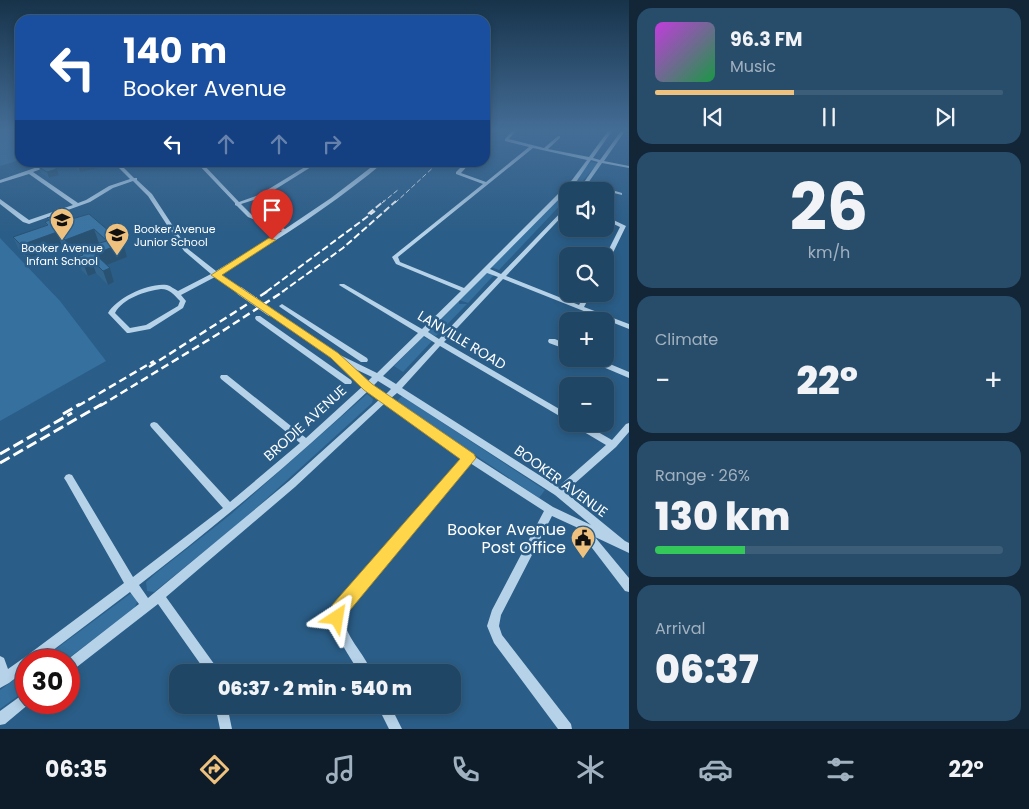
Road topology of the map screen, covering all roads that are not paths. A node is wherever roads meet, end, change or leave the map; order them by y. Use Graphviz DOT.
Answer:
graph roads {
  1 [pos="508,165"];
  2 [pos="586,165"];
  3 [pos="599,165"];
  4 [pos="44,167"];
  5 [pos="121,167"];
  6 [pos="203,167"];
  7 [pos="309,167"];
  8 [pos="375,167"];
  9 [pos="464,167"];
  10 [pos="30,172"];
  11 [pos="135,179"];
  12 [pos="0,182"];
  13 [pos="587,182"];
  14 [pos="485,183"];
  15 [pos="614,192"];
  16 [pos="620,194"];
  17 [pos="0,201"];
  18 [pos="77,204"];
  19 [pos="237,204"];
  20 [pos="559,215"];
  21 [pos="614,222"];
  22 [pos="286,231"];
  23 [pos="614,247"];
  24 [pos="486,270"];
  25 [pos="216,275"];
  26 [pos="502,276"];
  27 [pos="342,285"];
  28 [pos="466,291"];
  29 [pos="177,294"];
  30 [pos="584,302"];
  31 [pos="282,306"];
  32 [pos="581,307"];
  33 [pos="258,318"];
  34 [pos="629,327"];
  35 [pos="322,333"];
  36 [pos="424,334"];
  37 [pos="312,340"];
  38 [pos="552,341"];
  39 [pos="440,343"];
  40 [pos="559,344"];
  41 [pos="301,347"];
  42 [pos="334,356"];
  43 [pos="364,360"];
  44 [pos="610,367"];
  45 [pos="350,370"];
  46 [pos="629,375"];
  47 [pos="224,377"];
  48 [pos="378,377"];
  49 [pos="368,387"];
  50 [pos="396,389"];
  51 [pos="384,398"];
  52 [pos="559,413"];
  53 [pos="154,425"];
  54 [pos="629,426"];
  55 [pos="591,432"];
  56 [pos="306,444"];
  57 [pos="613,445"];
  58 [pos="469,458"];
  59 [pos="69,478"];
  60 [pos="558,492"];
  61 [pos="229,508"];
  62 [pos="550,510"];
  63 [pos="578,524"];
  64 [pos="625,546"];
  65 [pos="131,584"];
  66 [pos="629,587"];
  67 [pos="160,596"];
  68 [pos="147,606"];
  69 [pos="45,649"];
  70 [pos="80,658"];
  71 [pos="0,662"];
  72 [pos="207,664"];
  73 [pos="361,664"];
  74 [pos="15,671"];
  75 [pos="2,680"];
  76 [pos="15,707"];
  77 [pos="223,714"];
  78 [pos="388,714"];
  79 [pos="0,719"];
  80 [pos="2,729"];
  81 [pos="226,729"];
  82 [pos="396,729"];
  83 [pos="566,729"];
  1 -- 14 [label="street"];
  2 -- 24 [label="street, BRODIE AVENUE"];
  3 -- 13 [label="street"];
  4 -- 10 [label="street"];
  5 -- 11 [label="street, BOOKER AVENUE"];
  6 -- 19 [label="street"];
  7 -- 19 [label="street"];
  8 -- 22 [label="street"];
  9 -- 14 [label="street"];
  10 -- 12 [label="street"];
  10 -- 18 [label="street"];
  11 -- 18 [label="street"];
  11 -- 25 [label="street, BOOKER AVENUE"];
  14 -- 28 [label="street"];
  15 -- 16 [label="street"];
  17 -- 18 [label="street"];
  19 -- 22 [label="street"];
  20 -- 26 [label="street"];
  21 -- 23 [label="street"];
  22 -- 25 [label="street"];
  24 -- 26 [label="street"];
  24 -- 28 [label="street, BRODIE AVENUE"];
  25 -- 29 [label="street"];
  25 -- 37 [label="street, BOOKER AVENUE, bridge"];
  26 -- 32 [label="street"];
  26 -- 39 [label="street"];
  27 -- 36 [label="street, LANVILLE ROAD"];
  28 -- 36 [label="street, BRODIE AVENUE"];
  29 -- 29 [label="street"];
  30 -- 32 [label="street"];
  31 -- 35 [label="street"];
  32 -- 34 [label="street"];
  33 -- 41 [label="street"];
  35 -- 37 [label="street"];
  35 -- 43 [label="street"];
  36 -- 39 [label="street, LANVILLE ROAD"];
  36 -- 48 [label="street, BRODIE AVENUE"];
  37 -- 41 [label="street"];
  37 -- 42 [label="street, BOOKER AVENUE"];
  38 -- 40 [label="street"];
  39 -- 50 [label="street"];
  39 -- 52 [label="street, LANVILLE ROAD"];
  41 -- 45 [label="street"];
  42 -- 45 [label="street, BOOKER AVENUE"];
  42 -- 48 [label="street, BOOKER AVENUE"];
  44 -- 46 [label="street"];
  45 -- 49 [label="street, BOOKER AVENUE"];
  47 -- 56 [label="street"];
  48 -- 49 [label="street, BRODIE AVENUE"];
  48 -- 50 [label="street, BOOKER AVENUE"];
  49 -- 51 [label="street, BOOKER AVENUE"];
  49 -- 56 [label="street, BRODIE AVENUE"];
  50 -- 51 [label="street"];
  50 -- 60 [label="street, BOOKER AVENUE"];
  51 -- 58 [label="street, BOOKER AVENUE"];
  51 -- 67 [label="street"];
  53 -- 61 [label="street"];
  54 -- 57 [label="street"];
  55 -- 57 [label="street"];
  56 -- 61 [label="street, BRODIE AVENUE"];
  57 -- 60 [label="street"];
  58 -- 62 [label="street, BOOKER AVENUE"];
  58 -- 73 [label="street"];
  59 -- 65 [label="street"];
  60 -- 64 [label="street, BOOKER AVENUE"];
  61 -- 65 [label="street, BRODIE AVENUE"];
  62 -- 63 [label="street, BOOKER AVENUE"];
  62 -- 83 [label="street"];
  63 -- 64 [label="street, BOOKER AVENUE"];
  63 -- 66 [label="street"];
  65 -- 68 [label="street"];
  65 -- 69 [label="street, BRODIE AVENUE"];
  67 -- 68 [label="street"];
  67 -- 72 [label="street"];
  68 -- 70 [label="street"];
  71 -- 75 [label="street"];
  74 -- 75 [label="street"];
  76 -- 79 [label="street"];
  77 -- 81 [label="street"];
  78 -- 82 [label="street"];
  79 -- 80 [label="street"];
}
